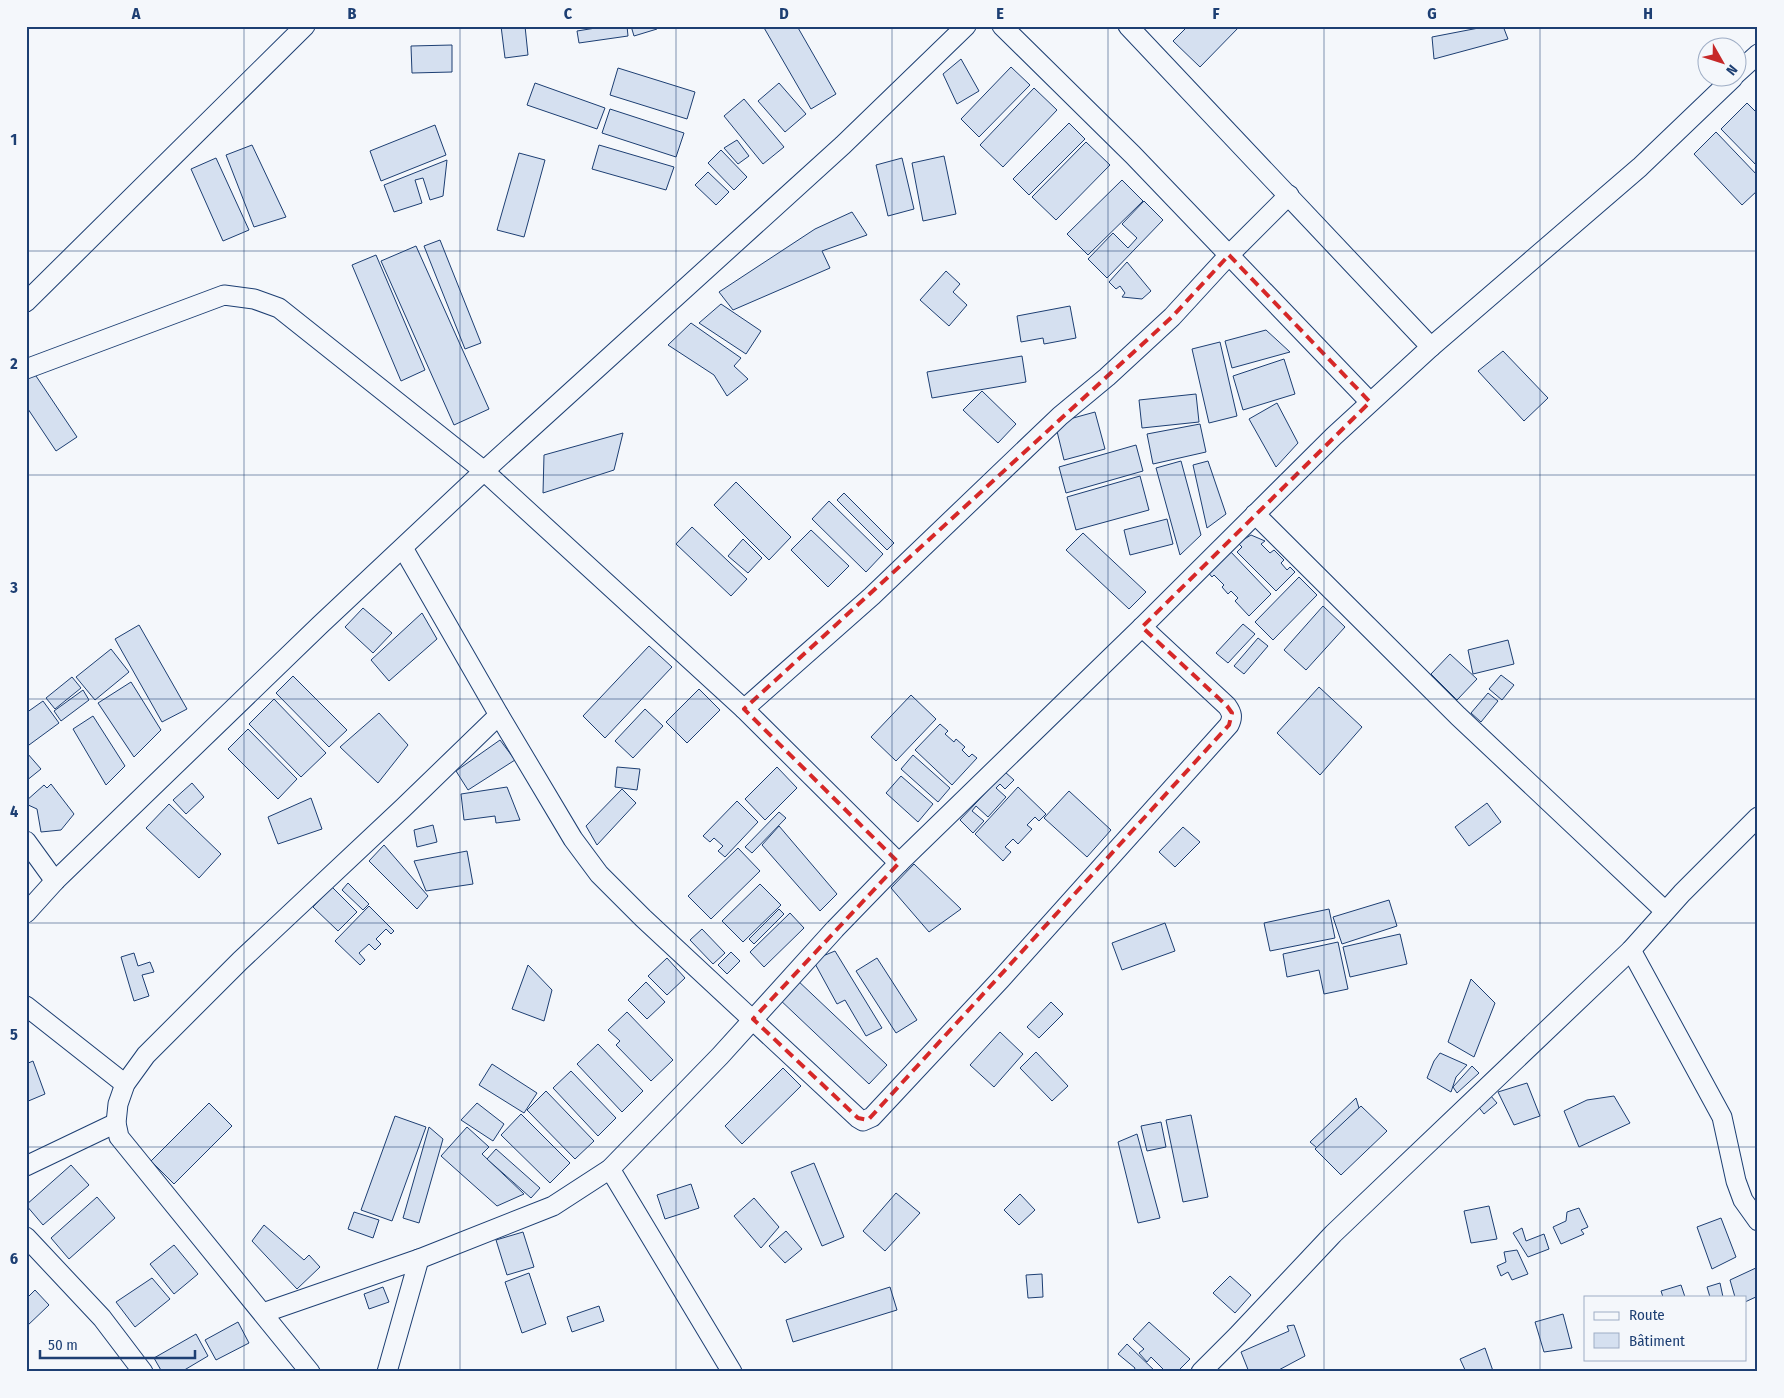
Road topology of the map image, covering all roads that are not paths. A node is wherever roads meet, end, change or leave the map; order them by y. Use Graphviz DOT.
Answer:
graph roads {
  1 [pos="305,26"];
  2 [pos="966,26"];
  3 [pos="1002,26"];
  4 [pos="1128,26"];
  5 [pos="1758,54"];
  6 [pos="1746,65"];
  7 [pos="1722,88"];
  8 [pos="1289,195"];
  9 [pos="1229,255"];
  10 [pos="26,302"];
  11 [pos="1431,347"];
  12 [pos="26,369"];
  13 [pos="1370,402"];
  14 [pos="484,471"];
  15 [pos="1255,514"];
  16 [pos="403,548"];
  17 [pos="1142,627"];
  18 [pos="744,709"];
  19 [pos="499,715"];
  20 [pos="1758,817"];
  21 [pos="26,841"];
  22 [pos="899,863"];
  23 [pos="55,880"];
  24 [pos="1666,910"];
  25 [pos="26,913"];
  26 [pos="1631,950"];
  27 [pos="26,1006"];
  28 [pos="753,1019"];
  29 [pos="125,1084"];
  30 [pos="116,1123"];
  31 [pos="26,1166"];
  32 [pos="610,1169"];
  33 [pos="1758,1221"];
  34 [pos="26,1237"];
  35 [pos="419,1259"];
  36 [pos="263,1313"];
  37 [pos="143,1372"];
  38 [pos="310,1372"];
  39 [pos="387,1372"];
  40 [pos="732,1372"];
  41 [pos="1201,1372"];
  1 -- 10 [label="street"];
  2 -- 14 [label="street"];
  3 -- 9 [label="street"];
  4 -- 8 [label="street"];
  5 -- 6 [label="street"];
  7 -- 11 [label="street"];
  8 -- 9 [label="street"];
  8 -- 11 [label="street"];
  9 -- 13 [label="street"];
  9 -- 18 [label="street"];
  11 -- 13 [label="street"];
  12 -- 14 [label="street"];
  13 -- 15 [label="street"];
  14 -- 16 [label="street"];
  14 -- 18 [label="street"];
  15 -- 17 [label="street"];
  15 -- 24 [label="street"];
  16 -- 19 [label="street"];
  16 -- 23 [label="street"];
  17 -- 22 [label="street"];
  17 -- 28 [label="street"];
  18 -- 22 [label="street"];
  19 -- 28 [label="street"];
  19 -- 29 [label="street"];
  20 -- 24 [label="street"];
  21 -- 23 [label="street"];
  22 -- 28 [label="street"];
  23 -- 25 [label="street"];
  24 -- 26 [label="street"];
  26 -- 33 [label="street"];
  26 -- 41 [label="street"];
  27 -- 29 [label="street"];
  28 -- 32 [label="street"];
  29 -- 30 [label="street"];
  30 -- 31 [label="street"];
  30 -- 36 [label="street"];
  32 -- 35 [label="street"];
  32 -- 40 [label="street"];
  34 -- 37 [label="street"];
  35 -- 36 [label="street"];
  35 -- 39 [label="street"];
  36 -- 38 [label="street"];
}
